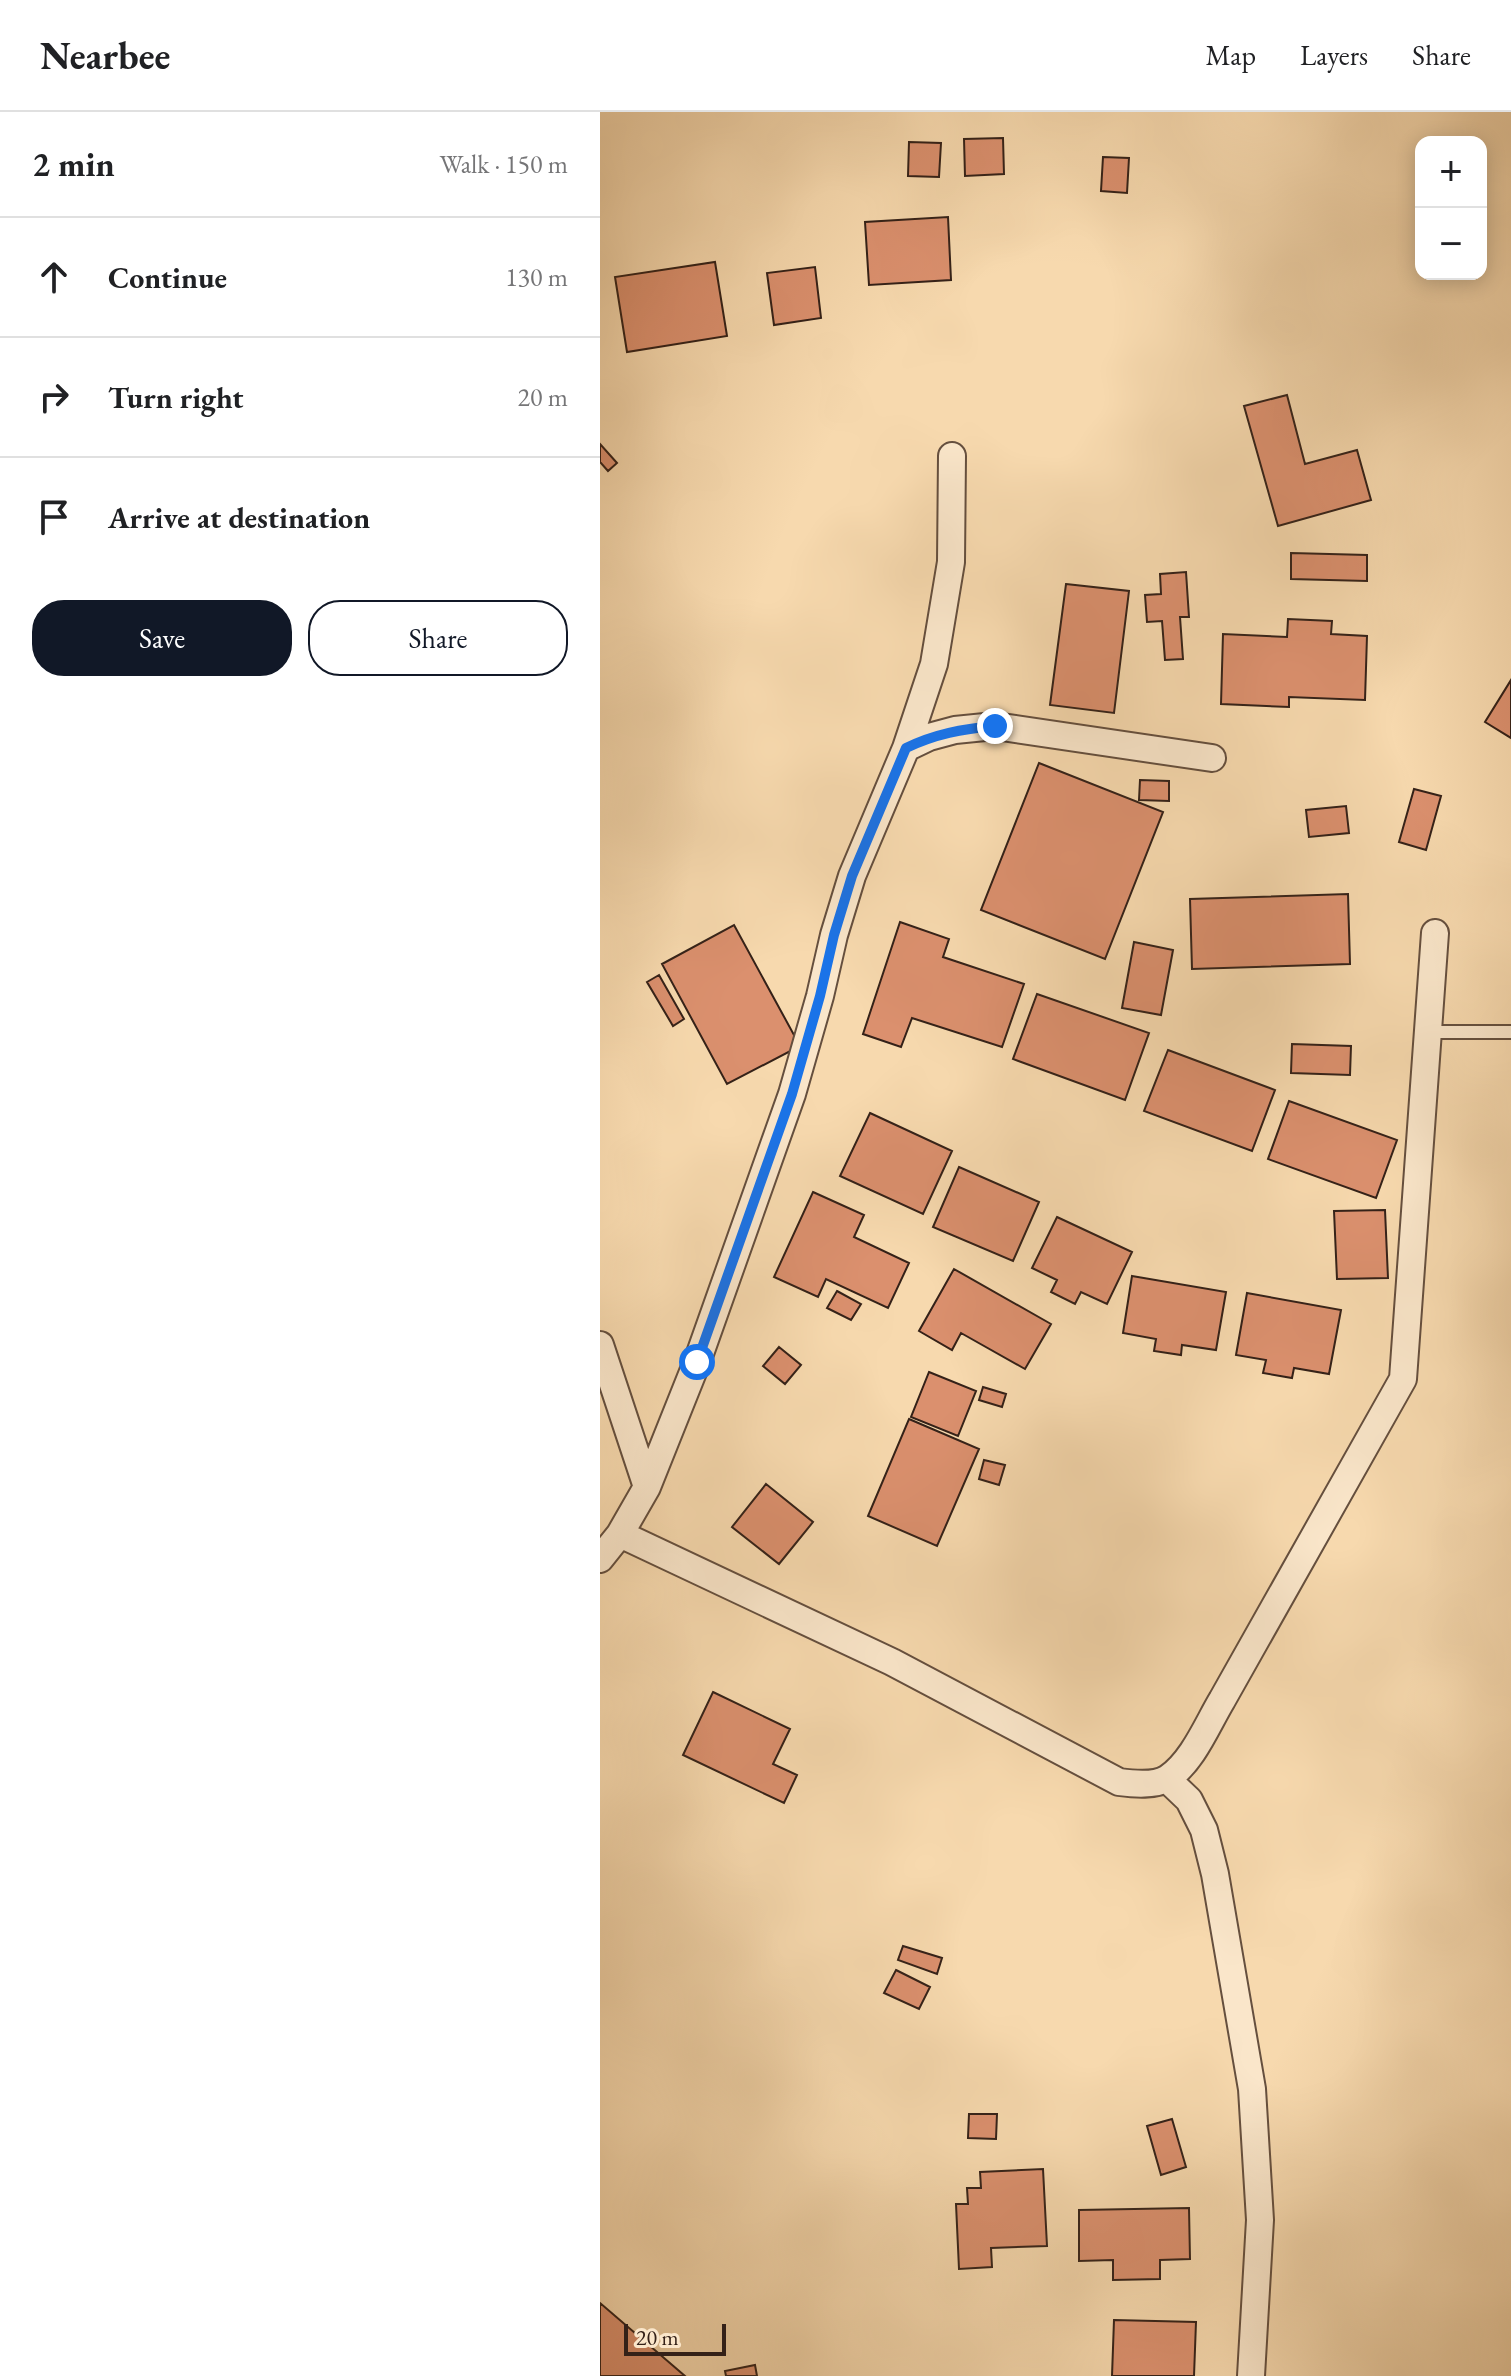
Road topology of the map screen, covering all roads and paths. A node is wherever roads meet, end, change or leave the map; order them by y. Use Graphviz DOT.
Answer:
graph roads {
  1 [pos="952,456"];
  2 [pos="906,748"];
  3 [pos="1212,758"];
  4 [pos="1435,933"];
  5 [pos="1428,1032"];
  6 [pos="1511,1032"];
  7 [pos="600,1345"];
  8 [pos="647,1487"];
  9 [pos="620,1534"];
  10 [pos="600,1559"];
  11 [pos="1167,1779"];
  12 [pos="1251,2376"];
  1 -- 2 [label="street"];
  2 -- 3 [label="street"];
  2 -- 8 [label="street"];
  4 -- 5 [label="street"];
  5 -- 6 [label="lane"];
  5 -- 11 [label="street"];
  7 -- 8 [label="street"];
  8 -- 9 [label="street"];
  9 -- 10 [label="street"];
  9 -- 11 [label="street"];
  11 -- 12 [label="street"];
}
